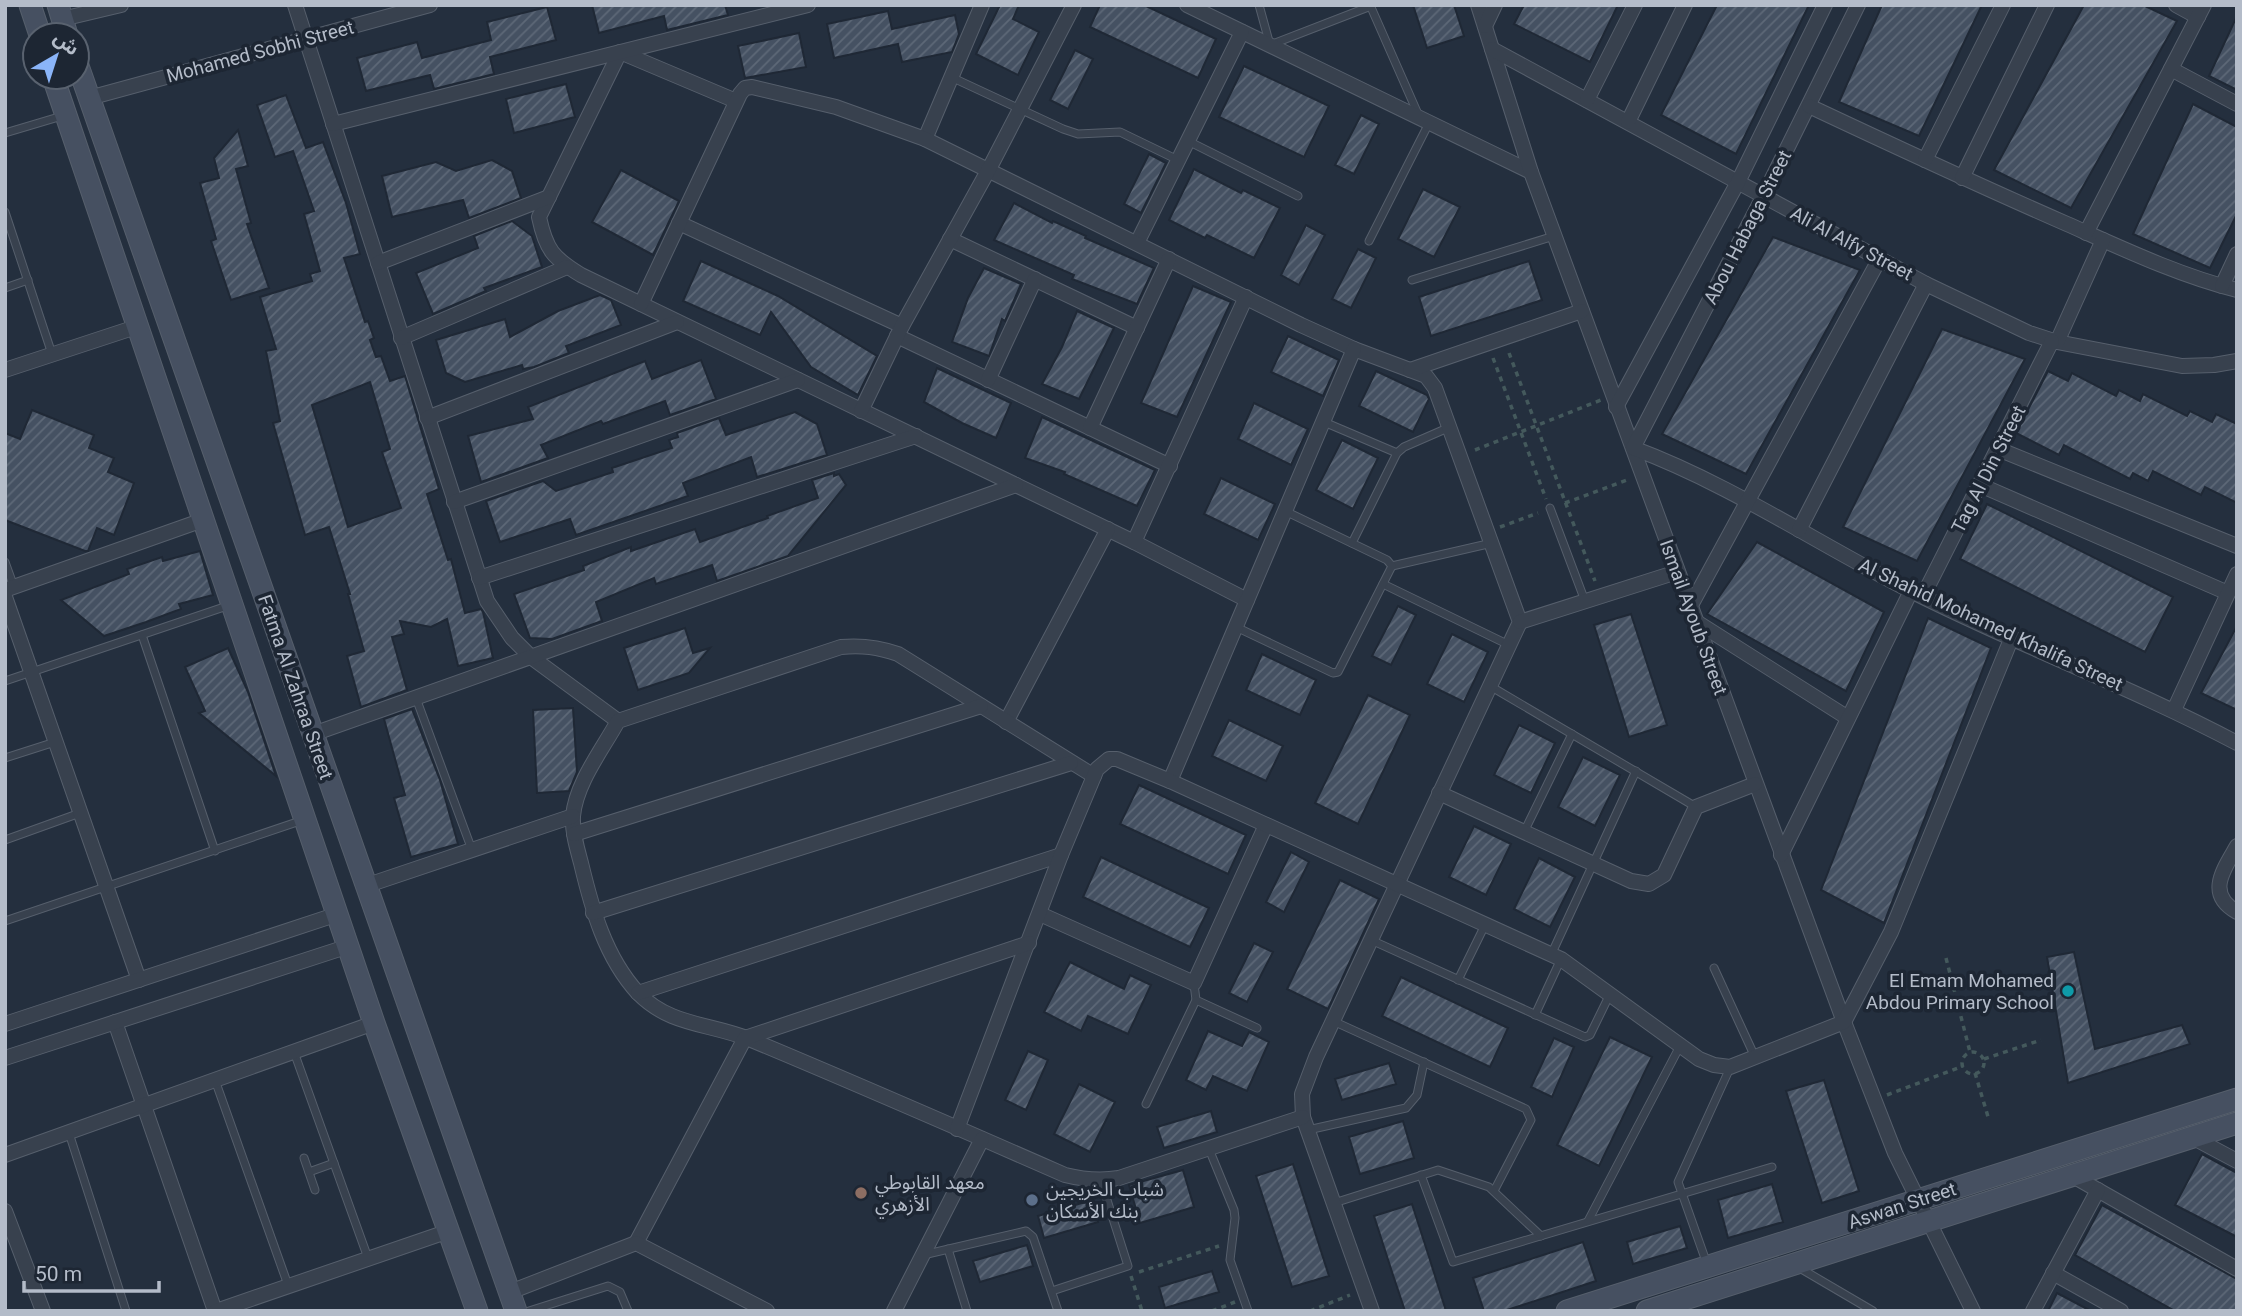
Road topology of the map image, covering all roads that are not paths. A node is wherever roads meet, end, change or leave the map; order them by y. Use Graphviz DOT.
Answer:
graph roads {
  1 [pos="121,5"];
  2 [pos="295,5"];
  3 [pos="430,5"];
  4 [pos="808,5"];
  5 [pos="982,5"];
  6 [pos="1074,5"];
  7 [pos="1187,5"];
  8 [pos="1259,5"];
  9 [pos="1478,5"];
  10 [pos="1495,5"];
  11 [pos="1635,5"];
  12 [pos="1685,5"];
  13 [pos="1825,5"];
  14 [pos="1858,5"];
  15 [pos="2004,5"];
  16 [pos="2047,5"];
  17 [pos="2176,5"];
  18 [pos="1371,6"];
  19 [pos="2201,11"];
  20 [pos="62,20"];
  21 [pos="1485,26"];
  22 [pos="1242,32"];
  23 [pos="306,38"];
  24 [pos="1270,45"];
  25 [pos="1492,48"];
  26 [pos="620,52"];
  27 [pos="2171,69"];
  28 [pos="951,77"];
  29 [pos="58,91"];
  30 [pos="87,91"];
  31 [pos="89,98"];
  32 [pos="1587,100"];
  33 [pos="736,101"];
  34 [pos="2237,104"];
  35 [pos="1809,106"];
  36 [pos="1021,108"];
  37 [pos="66,115"];
  38 [pos="1424,120"];
  39 [pos="1628,122"];
  40 [pos="333,124"];
  41 [pos="5,133"];
  42 [pos="925,139"];
  43 [pos="1188,141"];
  44 [pos="1179,160"];
  45 [pos="1926,160"];
  46 [pos="989,169"];
  47 [pos="1531,172"];
  48 [pos="1962,178"];
  49 [pos="1738,181"];
  50 [pos="1764,195"];
  51 [pos="1298,196"];
  52 [pos="549,197"];
  53 [pos="5,212"];
  54 [pos="679,223"];
  55 [pos="2086,233"];
  56 [pos="1554,236"];
  57 [pos="950,239"];
  58 [pos="2103,240"];
  59 [pos="1369,241"];
  60 [pos="1137,243"];
  61 [pos="2237,254"];
  62 [pos="1880,258"];
  63 [pos="1169,259"];
  64 [pos="378,262"];
  65 [pos="567,267"];
  66 [pos="1035,279"];
  67 [pos="28,280"];
  68 [pos="1412,280"];
  69 [pos="1926,284"];
  70 [pos="2221,286"];
  71 [pos="5,288"];
  72 [pos="2237,290"];
  73 [pos="1246,297"];
  74 [pos="641,304"];
  75 [pos="1582,311"];
  76 [pos="677,321"];
  77 [pos="139,326"];
  78 [pos="1137,328"];
  79 [pos="900,331"];
  80 [pos="401,338"];
  81 [pos="2055,341"];
  82 [pos="1354,349"];
  83 [pos="52,354"];
  84 [pos="2237,361"];
  85 [pos="5,370"];
  86 [pos="1410,370"];
  87 [pos="798,380"];
  88 [pos="988,380"];
  89 [pos="1614,401"];
  90 [pos="861,411"];
  91 [pos="427,418"];
  92 [pos="1323,422"];
  93 [pos="1451,427"];
  94 [pos="1090,428"];
  95 [pos="916,436"];
  96 [pos="1633,448"];
  97 [pos="1998,449"];
  98 [pos="1397,453"];
  99 [pos="1170,466"];
  100 [pos="1016,485"];
  101 [pos="1980,485"];
  102 [pos="1747,501"];
  103 [pos="454,502"];
  104 [pos="1550,508"];
  105 [pos="1285,511"];
  106 [pos="203,520"];
  107 [pos="1108,529"];
  108 [pos="1799,530"];
  109 [pos="1490,537"];
  110 [pos="1134,542"];
  111 [pos="1352,543"];
  112 [pos="2237,546"];
  113 [pos="5,562"];
  114 [pos="1392,566"];
  115 [pos="1677,572"];
  116 [pos="2237,574"];
  117 [pos="478,578"];
  118 [pos="1383,584"];
  119 [pos="8,592"];
  120 [pos="2228,593"];
  121 [pos="1917,594"];
  122 [pos="1247,600"];
  123 [pos="1585,601"];
  124 [pos="232,604"];
  125 [pos="1692,614"];
  126 [pos="1520,622"];
  127 [pos="1236,627"];
  128 [pos="142,635"];
  129 [pos="2012,637"];
  130 [pos="1509,645"];
  131 [pos="531,657"];
  132 [pos="32,673"];
  133 [pos="5,681"];
  134 [pos="295,685"];
  135 [pos="1489,686"];
  136 [pos="262,695"];
  137 [pos="416,698"];
  138 [pos="981,706"];
  139 [pos="2174,710"];
  140 [pos="1848,718"];
  141 [pos="618,721"];
  142 [pos="1006,722"];
  143 [pos="313,734"];
  144 [pos="1572,734"];
  145 [pos="56,742"];
  146 [pos="2237,743"];
  147 [pos="5,758"];
  148 [pos="1071,763"];
  149 [pos="1636,771"];
  150 [pos="1094,776"];
  151 [pos="1170,781"];
  152 [pos="1755,784"];
  153 [pos="1438,793"];
  154 [pos="1696,807"];
  155 [pos="81,813"];
  156 [pos="573,816"];
  157 [pos="304,820"];
  158 [pos="1266,825"];
  159 [pos="1524,832"];
  160 [pos="574,834"];
  161 [pos="5,840"];
  162 [pos="2237,846"];
  163 [pos="215,850"];
  164 [pos="472,850"];
  165 [pos="1061,855"];
  166 [pos="1782,855"];
  167 [pos="1594,864"];
  168 [pos="1396,884"];
  169 [pos="365,886"];
  170 [pos="107,888"];
  171 [pos="2237,912"];
  172 [pos="593,914"];
  173 [pos="1040,914"];
  174 [pos="338,915"];
  175 [pos="5,920"];
  176 [pos="1485,924"];
  177 [pos="1370,940"];
  178 [pos="1029,943"];
  179 [pos="349,946"];
  180 [pos="1556,957"];
  181 [pos="1714,968"];
  182 [pos="139,980"];
  183 [pos="1458,980"];
  184 [pos="1194,983"];
  185 [pos="638,993"];
  186 [pos="1610,995"];
  187 [pos="1196,1000"];
  188 [pos="1535,1015"];
  189 [pos="1333,1021"];
  190 [pos="115,1022"];
  191 [pos="1844,1022"];
  192 [pos="374,1023"];
  193 [pos="5,1024"];
  194 [pos="1257,1028"];
  195 [pos="745,1038"];
  196 [pos="1680,1045"];
  197 [pos="294,1051"];
  198 [pos="1755,1057"];
  199 [pos="5,1058"];
  200 [pos="1424,1062"];
  201 [pos="1730,1067"];
  202 [pos="215,1080"];
  203 [pos="2237,1099"];
  204 [pos="1146,1104"];
  205 [pos="144,1105"];
  206 [pos="1306,1123"];
  207 [pos="2237,1123"];
  208 [pos="957,1129"];
  209 [pos="69,1133"];
  210 [pos="2192,1137"];
  211 [pos="982,1139"];
  212 [pos="1209,1149"];
  213 [pos="5,1155"];
  214 [pos="304,1158"];
  215 [pos="2237,1161"];
  216 [pos="334,1163"];
  217 [pos="1772,1167"];
  218 [pos="309,1172"];
  219 [pos="1421,1175"];
  220 [pos="2073,1176"];
  221 [pos="1101,1181"];
  222 [pos="315,1190"];
  223 [pos="2098,1190"];
  224 [pos="1494,1191"];
  225 [pos="1682,1194"];
  226 [pos="1917,1200"];
  227 [pos="1334,1203"];
  228 [pos="5,1211"];
  229 [pos="1588,1222"];
  230 [pos="1928,1223"];
  231 [pos="449,1231"];
  232 [pos="1541,1236"];
  233 [pos="636,1243"];
  234 [pos="948,1249"];
  235 [pos="922,1255"];
  236 [pos="368,1258"];
  237 [pos="1795,1265"];
  238 [pos="1708,1266"];
  239 [pos="2237,1269"];
  240 [pos="2053,1273"];
  241 [pos="288,1285"];
  242 [pos="1052,1291"];
  243 [pos="513,1302"];
  244 [pos="1685,1306"];
  245 [pos="473,1310"];
  246 [pos="43,1311"];
  247 [pos="126,1311"];
  248 [pos="215,1311"];
  249 [pos="529,1311"];
  250 [pos="628,1311"];
  251 [pos="767,1311"];
  252 [pos="894,1311"];
  253 [pos="967,1311"];
  254 [pos="1058,1311"];
  255 [pos="1248,1311"];
  256 [pos="1372,1311"];
  257 [pos="1567,1311"];
  258 [pos="1647,1311"];
  259 [pos="1873,1311"];
  260 [pos="1973,1311"];
  261 [pos="2033,1311"];
  262 [pos="2121,1311"];
  1 -- 20 [label="street"];
  2 -- 23 [label="street"];
  3 -- 23 [label="street, Mohamed Sobhi Street"];
  4 -- 26 [label="street"];
  5 -- 28 [label="street"];
  6 -- 36 [label="street"];
  7 -- 22 [label="street"];
  8 -- 24 [label="lane"];
  9 -- 21 [label="street, Ismail Ayoub Street"];
  10 -- 21 [label="street"];
  11 -- 32 [label="street"];
  12 -- 39 [label="street"];
  13 -- 49 [label="street, Abou Habaga Street"];
  14 -- 35 [label="street, Abou Habaga Street"];
  15 -- 45 [label="street"];
  16 -- 48 [label="street"];
  17 -- 19 [label="street"];
  18 -- 24 [label="lane"];
  18 -- 38 [label="lane"];
  19 -- 27 [label="street"];
  21 -- 25 [label="street, Ismail Ayoub Street"];
  22 -- 24 [label="street"];
  22 -- 43 [label="street"];
  23 -- 31 [label="street, Mohamed Sobhi Street"];
  23 -- 40 [label="street"];
  24 -- 38 [label="street"];
  25 -- 32 [label="street, Ali Al Alfy Street"];
  25 -- 47 [label="street, Ismail Ayoub Street"];
  26 -- 33 [label="street"];
  26 -- 40 [label="street"];
  26 -- 52 [label="street"];
  27 -- 34 [label="street"];
  27 -- 55 [label="street"];
  28 -- 36 [label="lane"];
  28 -- 42 [label="street"];
  29 -- 37 [label="street, Fatma Al Zahraa Street"];
  30 -- 31 [label="street, Fatma Al Zahraa Street"];
  31 -- 134 [label="street, Fatma Al Zahraa Street"];
  32 -- 39 [label="street, Ali Al Alfy Street"];
  33 -- 42 [label="street"];
  33 -- 54 [label="street"];
  35 -- 45 [label="street"];
  35 -- 50 [label="street, Abou Habaga Street"];
  36 -- 44 [label="lane"];
  36 -- 46 [label="street"];
  37 -- 41 [label="lane"];
  37 -- 77 [label="street, Fatma Al Zahraa Street"];
  38 -- 47 [label="street"];
  38 -- 59 [label="lane"];
  39 -- 49 [label="street, Ali Al Alfy Street"];
  40 -- 64 [label="street"];
  42 -- 46 [label="street"];
  43 -- 44 [label="street"];
  43 -- 51 [label="lane"];
  44 -- 60 [label="street"];
  45 -- 48 [label="street"];
  46 -- 57 [label="street"];
  46 -- 60 [label="street"];
  47 -- 56 [label="street, Ismail Ayoub Street"];
  48 -- 55 [label="street"];
  49 -- 50 [label="street, Ali Al Alfy Street"];
  49 -- 89 [label="street, Abou Habaga Street"];
  50 -- 62 [label="street, Ali Al Alfy Street"];
  50 -- 96 [label="street, Abou Habaga Street"];
  52 -- 64 [label="street"];
  52 -- 65 [label="street"];
  53 -- 67 [label="lane"];
  54 -- 74 [label="street"];
  54 -- 79 [label="street"];
  55 -- 58 [label="street"];
  56 -- 68 [label="lane"];
  56 -- 75 [label="street, Ismail Ayoub Street"];
  57 -- 66 [label="street"];
  57 -- 79 [label="street"];
  58 -- 70 [label="street"];
  58 -- 81 [label="street, Tag Al Din Street"];
  60 -- 63 [label="street"];
  61 -- 70 [label="street"];
  62 -- 69 [label="street, Ali Al Alfy Street"];
  62 -- 102 [label="street"];
  63 -- 73 [label="street"];
  63 -- 78 [label="street"];
  64 -- 80 [label="street"];
  65 -- 74 [label="street"];
  65 -- 80 [label="street"];
  66 -- 78 [label="street"];
  66 -- 88 [label="street"];
  67 -- 71 [label="lane"];
  67 -- 83 [label="lane"];
  69 -- 81 [label="street, Ali Al Alfy Street"];
  69 -- 108 [label="street"];
  70 -- 72 [label="street"];
  73 -- 82 [label="street"];
  73 -- 99 [label="street"];
  74 -- 76 [label="street"];
  75 -- 86 [label="street"];
  75 -- 89 [label="street, Ismail Ayoub Street"];
  76 -- 87 [label="street"];
  76 -- 91 [label="street"];
  77 -- 83 [label="street"];
  77 -- 106 [label="street, Fatma Al Zahraa Street"];
  78 -- 94 [label="street"];
  79 -- 88 [label="street"];
  79 -- 90 [label="street"];
  80 -- 91 [label="street"];
  81 -- 84 [label="street, Ali Al Alfy Street"];
  81 -- 97 [label="street, Tag Al Din Street"];
  82 -- 86 [label="street"];
  82 -- 92 [label="street"];
  83 -- 85 [label="street"];
  86 -- 93 [label="street"];
  87 -- 90 [label="street"];
  87 -- 103 [label="street"];
  88 -- 94 [label="street"];
  89 -- 96 [label="street, Ismail Ayoub Street"];
  90 -- 95 [label="street"];
  91 -- 103 [label="street"];
  92 -- 98 [label="lane"];
  92 -- 105 [label="street"];
  93 -- 98 [label="lane"];
  93 -- 109 [label="street"];
  94 -- 99 [label="street"];
  95 -- 100 [label="street"];
  95 -- 117 [label="street"];
  96 -- 102 [label="street, Al Shahid Mohamed Khalifa Street"];
  96 -- 115 [label="street, Ismail Ayoub Street"];
  97 -- 101 [label="street, Tag Al Din Street"];
  97 -- 112 [label="street"];
  98 -- 111 [label="lane"];
  99 -- 110 [label="street"];
  100 -- 107 [label="street"];
  100 -- 131 [label="street"];
  101 -- 120 [label="street"];
  101 -- 121 [label="street, Tag Al Din Street"];
  102 -- 108 [label="street, Al Shahid Mohamed Khalifa Street"];
  102 -- 125 [label="street"];
  103 -- 117 [label="street"];
  104 -- 123 [label="lane"];
  105 -- 111 [label="lane"];
  105 -- 122 [label="street"];
  106 -- 119 [label="street"];
  106 -- 124 [label="street, Fatma Al Zahraa Street"];
  107 -- 110 [label="street"];
  107 -- 142 [label="street"];
  108 -- 121 [label="street, Al Shahid Mohamed Khalifa Street"];
  109 -- 114 [label="lane"];
  109 -- 126 [label="street"];
  110 -- 122 [label="street"];
  111 -- 114 [label="lane"];
  113 -- 119 [label="lane"];
  114 -- 118 [label="lane"];
  115 -- 123 [label="street"];
  115 -- 125 [label="street, Ismail Ayoub Street"];
  116 -- 120 [label="street"];
  117 -- 131 [label="street"];
  118 -- 127 [label="lane"];
  118 -- 130 [label="lane"];
  119 -- 132 [label="street"];
  120 -- 139 [label="street"];
  121 -- 129 [label="street, Al Shahid Mohamed Khalifa Street"];
  121 -- 140 [label="street, Tag Al Din Street"];
  122 -- 127 [label="street"];
  123 -- 126 [label="street"];
  124 -- 128 [label="lane"];
  124 -- 136 [label="street, Fatma Al Zahraa Street"];
  125 -- 140 [label="street"];
  125 -- 152 [label="street, Ismail Ayoub Street"];
  126 -- 130 [label="street"];
  127 -- 151 [label="street"];
  128 -- 132 [label="lane"];
  128 -- 163 [label="lane"];
  129 -- 139 [label="street, Al Shahid Mohamed Khalifa Street"];
  129 -- 191 [label="street"];
  130 -- 135 [label="street"];
  131 -- 137 [label="street"];
  131 -- 141 [label="street"];
  132 -- 133 [label="lane"];
  132 -- 145 [label="street"];
  134 -- 136 [label="street"];
  134 -- 143 [label="street, Fatma Al Zahraa Street"];
  135 -- 144 [label="lane"];
  135 -- 153 [label="street"];
  136 -- 157 [label="street, Fatma Al Zahraa Street"];
  137 -- 143 [label="street"];
  137 -- 164 [label="lane"];
  138 -- 141 [label="street"];
  138 -- 142 [label="street"];
  138 -- 160 [label="street"];
  139 -- 146 [label="street, Al Shahid Mohamed Khalifa Street"];
  140 -- 166 [label="street, Tag Al Din Street"];
  141 -- 156 [label="street"];
  142 -- 148 [label="street"];
  143 -- 169 [label="street, Fatma Al Zahraa Street"];
  144 -- 149 [label="lane"];
  144 -- 159 [label="lane"];
  145 -- 147 [label="lane"];
  145 -- 155 [label="street"];
  148 -- 150 [label="street"];
  148 -- 172 [label="street"];
  149 -- 154 [label="lane"];
  149 -- 167 [label="lane"];
  150 -- 151 [label="street"];
  150 -- 165 [label="street"];
  151 -- 158 [label="street"];
  152 -- 154 [label="street"];
  152 -- 166 [label="street, Ismail Ayoub Street"];
  153 -- 159 [label="street"];
  153 -- 168 [label="street"];
  154 -- 167 [label="street"];
  155 -- 161 [label="lane"];
  155 -- 170 [label="street"];
  156 -- 160 [label="street"];
  156 -- 164 [label="street"];
  157 -- 163 [label="lane"];
  157 -- 174 [label="street, Fatma Al Zahraa Street"];
  158 -- 168 [label="street"];
  158 -- 184 [label="street"];
  159 -- 167 [label="street"];
  160 -- 172 [label="street"];
  162 -- 171 [label="street"];
  163 -- 170 [label="lane"];
  164 -- 169 [label="street"];
  165 -- 173 [label="street"];
  165 -- 185 [label="street"];
  166 -- 191 [label="street, Ismail Ayoub Street"];
  167 -- 180 [label="lane"];
  168 -- 176 [label="street"];
  168 -- 177 [label="street"];
  169 -- 243 [label="street, Fatma Al Zahraa Street"];
  170 -- 175 [label="lane"];
  170 -- 182 [label="street"];
  172 -- 185 [label="street"];
  173 -- 178 [label="street"];
  173 -- 184 [label="street"];
  174 -- 179 [label="street, Fatma Al Zahraa Street"];
  174 -- 182 [label="street"];
  176 -- 180 [label="street"];
  176 -- 183 [label="lane"];
  177 -- 183 [label="lane"];
  177 -- 189 [label="street"];
  178 -- 195 [label="street"];
  178 -- 208 [label="street"];
  179 -- 190 [label="street"];
  179 -- 192 [label="street, Fatma Al Zahraa Street"];
  180 -- 186 [label="street"];
  180 -- 188 [label="lane"];
  181 -- 198 [label="lane"];
  182 -- 193 [label="street"];
  183 -- 188 [label="lane"];
  184 -- 187 [label="lane"];
  185 -- 195 [label="street"];
  186 -- 188 [label="lane"];
  186 -- 196 [label="street"];
  187 -- 194 [label="lane"];
  187 -- 204 [label="lane"];
  189 -- 200 [label="lane"];
  189 -- 206 [label="street"];
  190 -- 199 [label="street"];
  190 -- 205 [label="street"];
  191 -- 198 [label="street"];
  191 -- 226 [label="street, Ismail Ayoub Street"];
  192 -- 197 [label="street"];
  192 -- 231 [label="street, Fatma Al Zahraa Street"];
  195 -- 208 [label="street"];
  195 -- 233 [label="street"];
  196 -- 201 [label="street"];
  196 -- 229 [label="lane"];
  197 -- 202 [label="street"];
  197 -- 216 [label="lane"];
  198 -- 201 [label="street"];
  200 -- 206 [label="lane"];
  200 -- 224 [label="lane"];
  201 -- 225 [label="lane"];
  202 -- 205 [label="street"];
  202 -- 241 [label="lane"];
  203 -- 226 [label="street, Aswan Street"];
  205 -- 209 [label="street"];
  205 -- 248 [label="street"];
  206 -- 212 [label="street"];
  206 -- 227 [label="street"];
  207 -- 210 [label="street, Aswan Street"];
  208 -- 211 [label="street"];
  209 -- 213 [label="street"];
  209 -- 247 [label="lane"];
  210 -- 215 [label="street"];
  210 -- 220 [label="street, Aswan Street"];
  211 -- 221 [label="street"];
  211 -- 235 [label="street"];
  212 -- 221 [label="street"];
  212 -- 255 [label="lane"];
  214 -- 218 [label="lane"];
  216 -- 218 [label="lane"];
  216 -- 236 [label="lane"];
  217 -- 225 [label="lane"];
  218 -- 222 [label="lane"];
  219 -- 224 [label="lane"];
  219 -- 227 [label="lane"];
  219 -- 232 [label="lane"];
  220 -- 223 [label="street"];
  220 -- 230 [label="street, Aswan Street"];
  221 -- 242 [label="lane"];
  223 -- 239 [label="street"];
  223 -- 240 [label="street"];
  224 -- 232 [label="lane"];
  225 -- 229 [label="lane"];
  225 -- 238 [label="lane"];
  226 -- 230 [label="street, Ismail Ayoub Street"];
  226 -- 238 [label="street, Aswan Street"];
  227 -- 256 [label="street"];
  228 -- 246 [label="street"];
  229 -- 232 [label="lane"];
  230 -- 237 [label="street, Aswan Street"];
  230 -- 260 [label="street, Ismail Ayoub Street"];
  231 -- 236 [label="street"];
  231 -- 245 [label="street, Fatma Al Zahraa Street"];
  233 -- 243 [label="street"];
  233 -- 251 [label="street"];
  234 -- 235 [label="lane"];
  234 -- 242 [label="lane"];
  234 -- 253 [label="lane"];
  235 -- 252 [label="street"];
  236 -- 241 [label="street"];
  237 -- 244 [label="street, Aswan Street"];
  237 -- 259 [label="lane"];
  238 -- 257 [label="street, Aswan Street"];
  240 -- 261 [label="street"];
  240 -- 262 [label="street"];
  241 -- 248 [label="street"];
  242 -- 254 [label="lane"];
  244 -- 258 [label="street, Aswan Street"];
  249 -- 250 [label="lane"];
}
